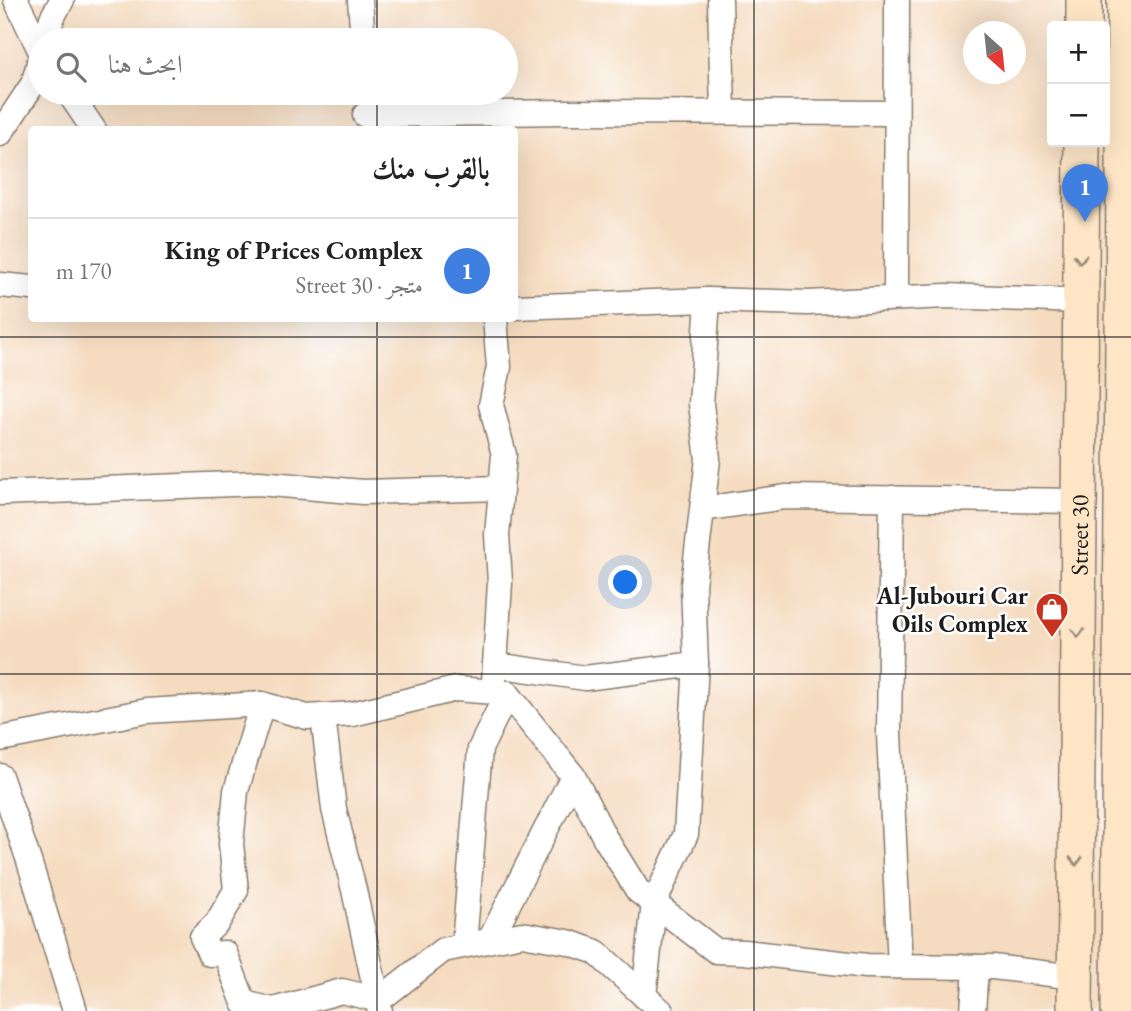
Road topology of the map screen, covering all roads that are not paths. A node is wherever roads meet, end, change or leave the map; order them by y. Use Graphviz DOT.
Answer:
graph roads {
  1 [pos="16,0"];
  2 [pos="62,0"];
  3 [pos="360,0"];
  4 [pos="720,0"];
  5 [pos="897,0"];
  6 [pos="1084,0"];
  7 [pos="1125,0"];
  8 [pos="1084,21"];
  9 [pos="29,28"];
  10 [pos="49,28"];
  11 [pos="362,28"];
  12 [pos="1128,52"];
  13 [pos="28,92"];
  14 [pos="77,105"];
  15 [pos="365,112"];
  16 [pos="723,112"];
  17 [pos="897,113"];
  18 [pos="91,126"];
  19 [pos="0,134"];
  20 [pos="1082,147"];
  21 [pos="0,285"];
  22 [pos="28,288"];
  23 [pos="896,298"];
  24 [pos="708,300"];
  25 [pos="1080,301"];
  26 [pos="518,307"];
  27 [pos="495,322"];
  28 [pos="1127,372"];
  29 [pos="1127,467"];
  30 [pos="501,488"];
  31 [pos="0,493"];
  32 [pos="892,498"];
  33 [pos="1078,500"];
  34 [pos="703,509"];
  35 [pos="1127,562"];
  36 [pos="696,664"];
  37 [pos="495,665"];
  38 [pos="500,692"];
  39 [pos="262,704"];
  40 [pos="323,716"];
  41 [pos="0,740"];
  42 [pos="1126,743"];
  43 [pos="0,776"];
  44 [pos="573,776"];
  45 [pos="654,903"];
  46 [pos="1125,915"];
  47 [pos="490,940"];
  48 [pos="464,945"];
  49 [pos="900,966"];
  50 [pos="976,967"];
  51 [pos="1076,994"];
  52 [pos="652,1003"];
  53 [pos="379,1006"];
  54 [pos="75,1011"];
  55 [pos="973,1011"];
  56 [pos="1119,1011"];
  1 -- 9 [label="street"];
  2 -- 10 [label="street"];
  3 -- 11 [label="street"];
  4 -- 16 [label="street"];
  5 -- 17 [label="street"];
  6 -- 8 [label="street"];
  7 -- 12 [label="street, Street 30"];
  12 -- 28 [label="street, Street 30"];
  13 -- 19 [label="street"];
  14 -- 18 [label="street"];
  15 -- 16 [label="street"];
  16 -- 17 [label="street"];
  17 -- 23 [label="street"];
  20 -- 25 [label="street, Street 30, one-way"];
  21 -- 22 [label="street"];
  23 -- 24 [label="street"];
  23 -- 25 [label="street"];
  24 -- 26 [label="street"];
  24 -- 34 [label="street"];
  25 -- 33 [label="street, Street 30"];
  27 -- 30 [label="street"];
  28 -- 29 [label="street, Street 30"];
  29 -- 35 [label="street, Street 30"];
  30 -- 31 [label="street"];
  30 -- 37 [label="street"];
  32 -- 33 [label="street"];
  32 -- 34 [label="street"];
  32 -- 49 [label="street"];
  33 -- 51 [label="street, Street 30, one-way"];
  34 -- 36 [label="street"];
  35 -- 42 [label="street, Street 30"];
  36 -- 37 [label="street"];
  36 -- 45 [label="street"];
  37 -- 38 [label="street"];
  38 -- 40 [label="street"];
  38 -- 44 [label="street"];
  38 -- 48 [label="street"];
  39 -- 40 [label="street"];
  39 -- 41 [label="street"];
  39 -- 53 [label="street"];
  40 -- 53 [label="street"];
  42 -- 46 [label="street, Street 30"];
  43 -- 54 [label="street"];
  44 -- 45 [label="street"];
  44 -- 47 [label="street"];
  45 -- 49 [label="street"];
  45 -- 52 [label="street"];
  46 -- 56 [label="street, Street 30"];
  47 -- 48 [label="street"];
  47 -- 52 [label="street"];
  48 -- 53 [label="street"];
  49 -- 50 [label="street"];
  50 -- 51 [label="street"];
  50 -- 55 [label="street"];
}
